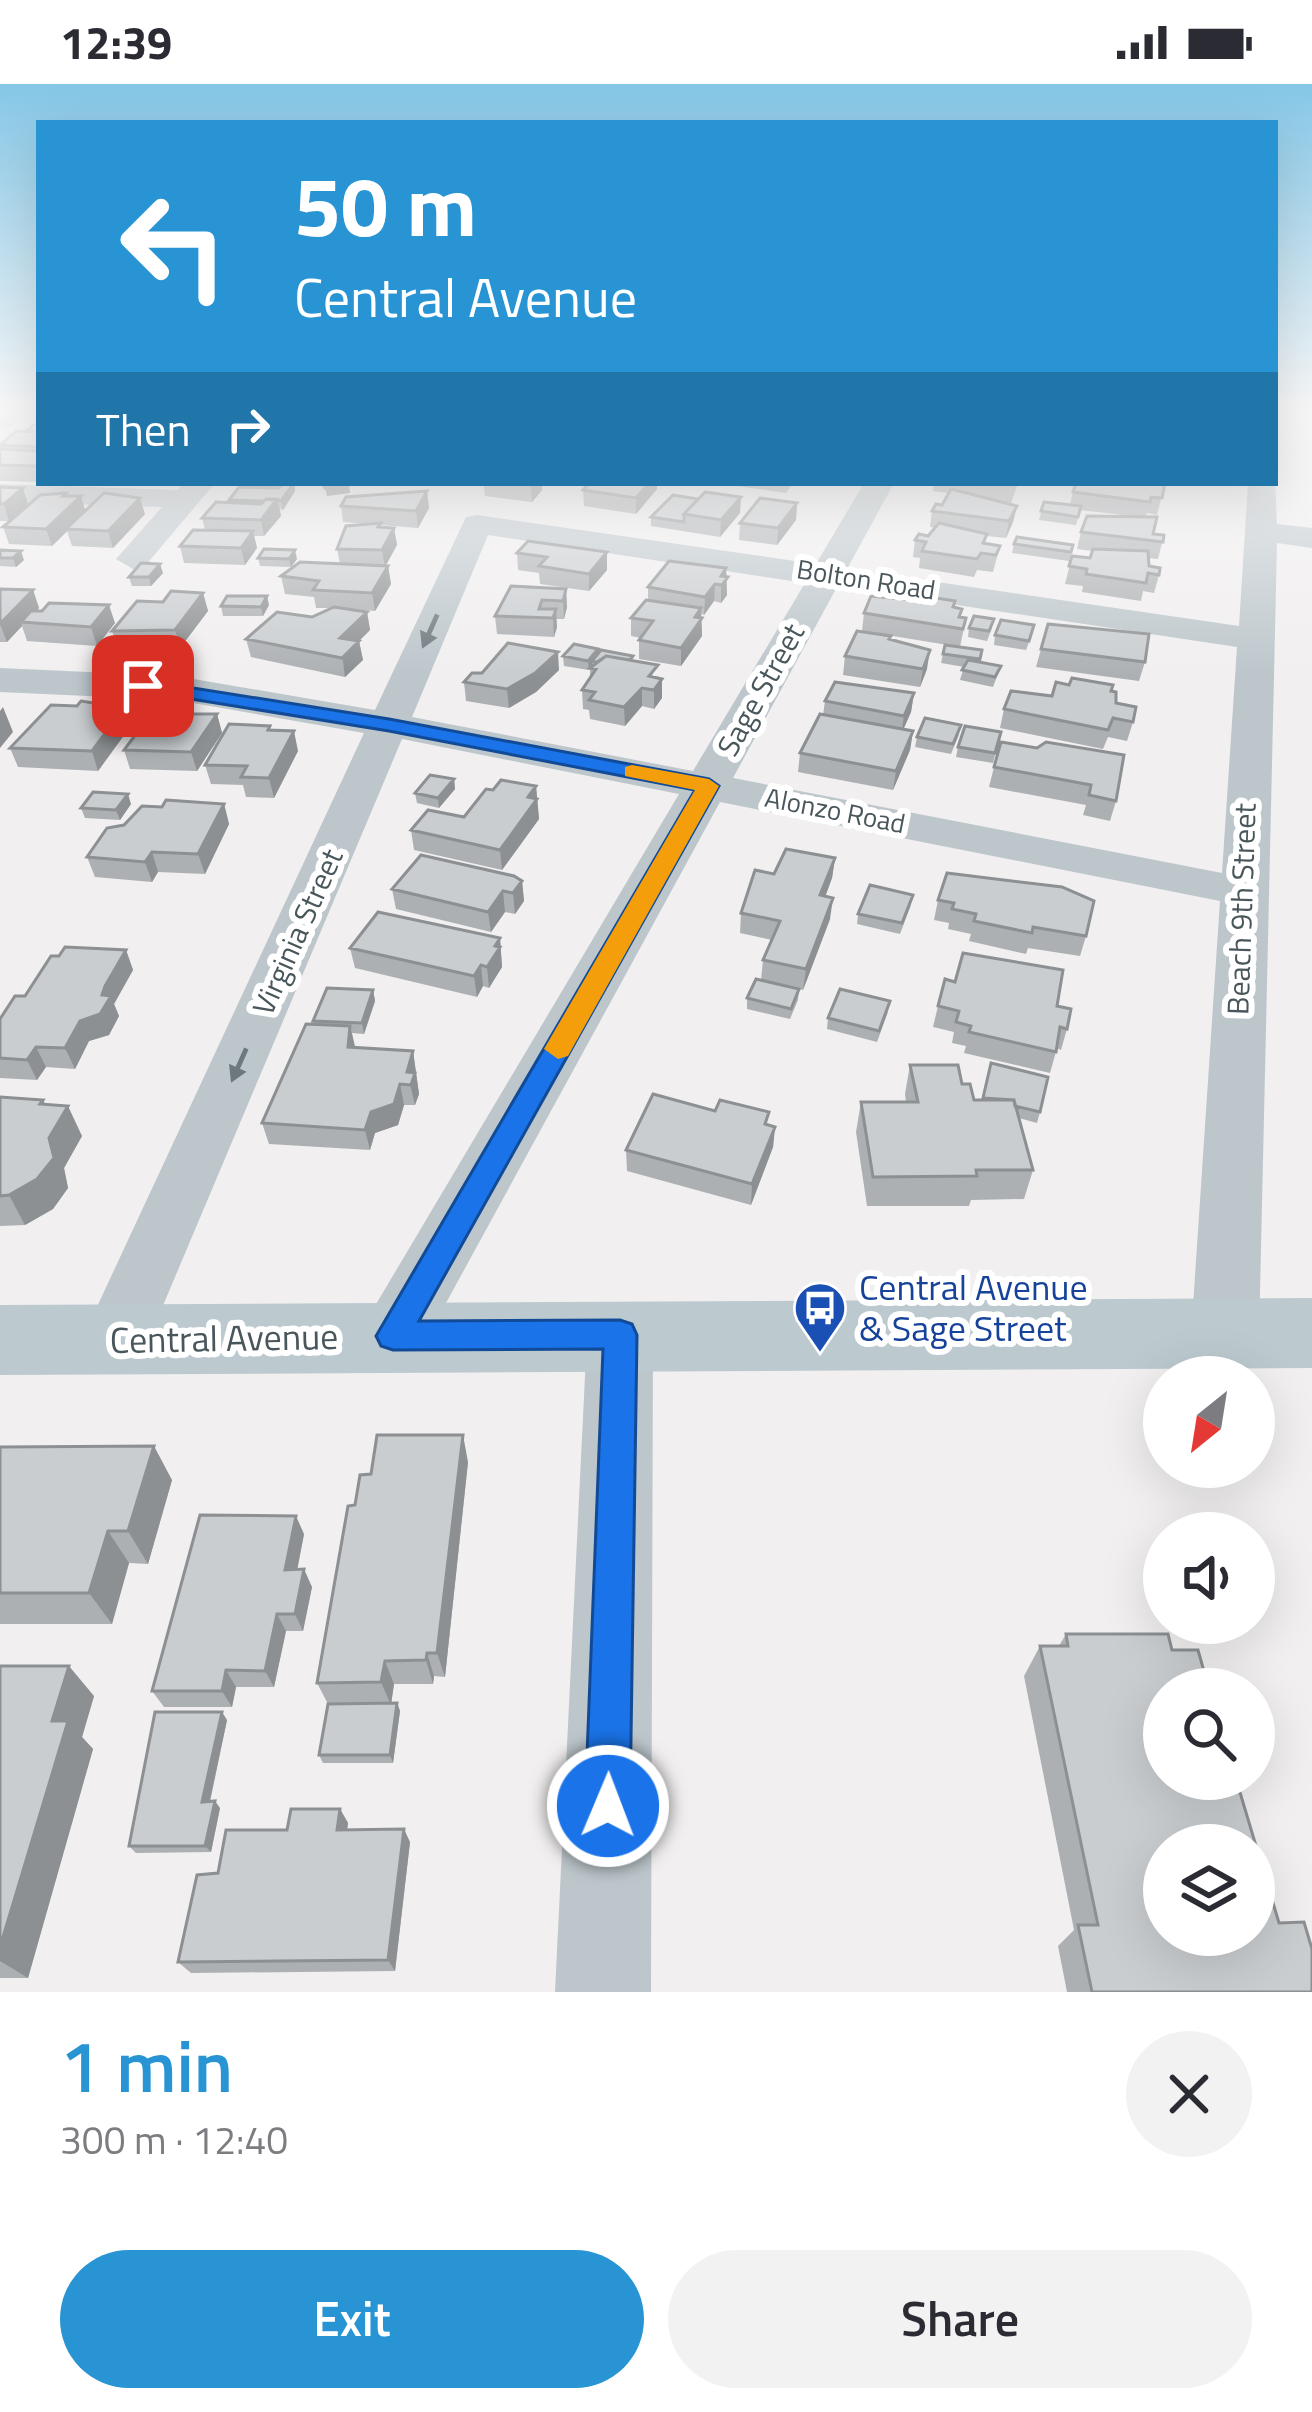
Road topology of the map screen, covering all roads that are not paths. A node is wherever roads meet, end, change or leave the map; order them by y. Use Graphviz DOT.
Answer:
graph roads {
  1 [pos="186,499"];
  2 [pos="869,499"];
  3 [pos="1261,499"];
  4 [pos="477,524"];
  5 [pos="1260,531"];
  6 [pos="1312,538"];
  7 [pos="133,559"];
  8 [pos="825,574"];
  9 [pos="1253,640"];
  10 [pos="0,680"];
  11 [pos="389,725"];
  12 [pos="709,786"];
  13 [pos="1242,892"];
  14 [pos="1312,1334"];
  15 [pos="620,1335"];
  16 [pos="393,1336"];
  17 [pos="1225,1336"];
  18 [pos="116,1339"];
  19 [pos="0,1340"];
  20 [pos="603,1992"];
  1 -- 7 [label="street"];
  2 -- 8 [label="street, Sage Street"];
  3 -- 5 [label="street, Beach 9th Street"];
  4 -- 8 [label="street, Bolton Road"];
  4 -- 11 [label="street, Virginia Street, one-way"];
  5 -- 6 [label="street"];
  5 -- 9 [label="street, Beach 9th Street"];
  8 -- 9 [label="street, Bolton Road"];
  8 -- 12 [label="street, Sage Street"];
  9 -- 13 [label="street, Beach 9th Street"];
  10 -- 11 [label="street, Alonzo Road"];
  11 -- 12 [label="street, Alonzo Road"];
  11 -- 18 [label="street, Virginia Street, one-way"];
  12 -- 13 [label="street, Alonzo Road"];
  12 -- 16 [label="street, Sage Street"];
  13 -- 17 [label="street, Beach 9th Street"];
  14 -- 17 [label="street, Central Avenue"];
  15 -- 16 [label="street, Central Avenue"];
  15 -- 17 [label="street, Central Avenue"];
  15 -- 20 [label="street"];
  16 -- 18 [label="street, Central Avenue"];
  18 -- 19 [label="street, Central Avenue"];
}
